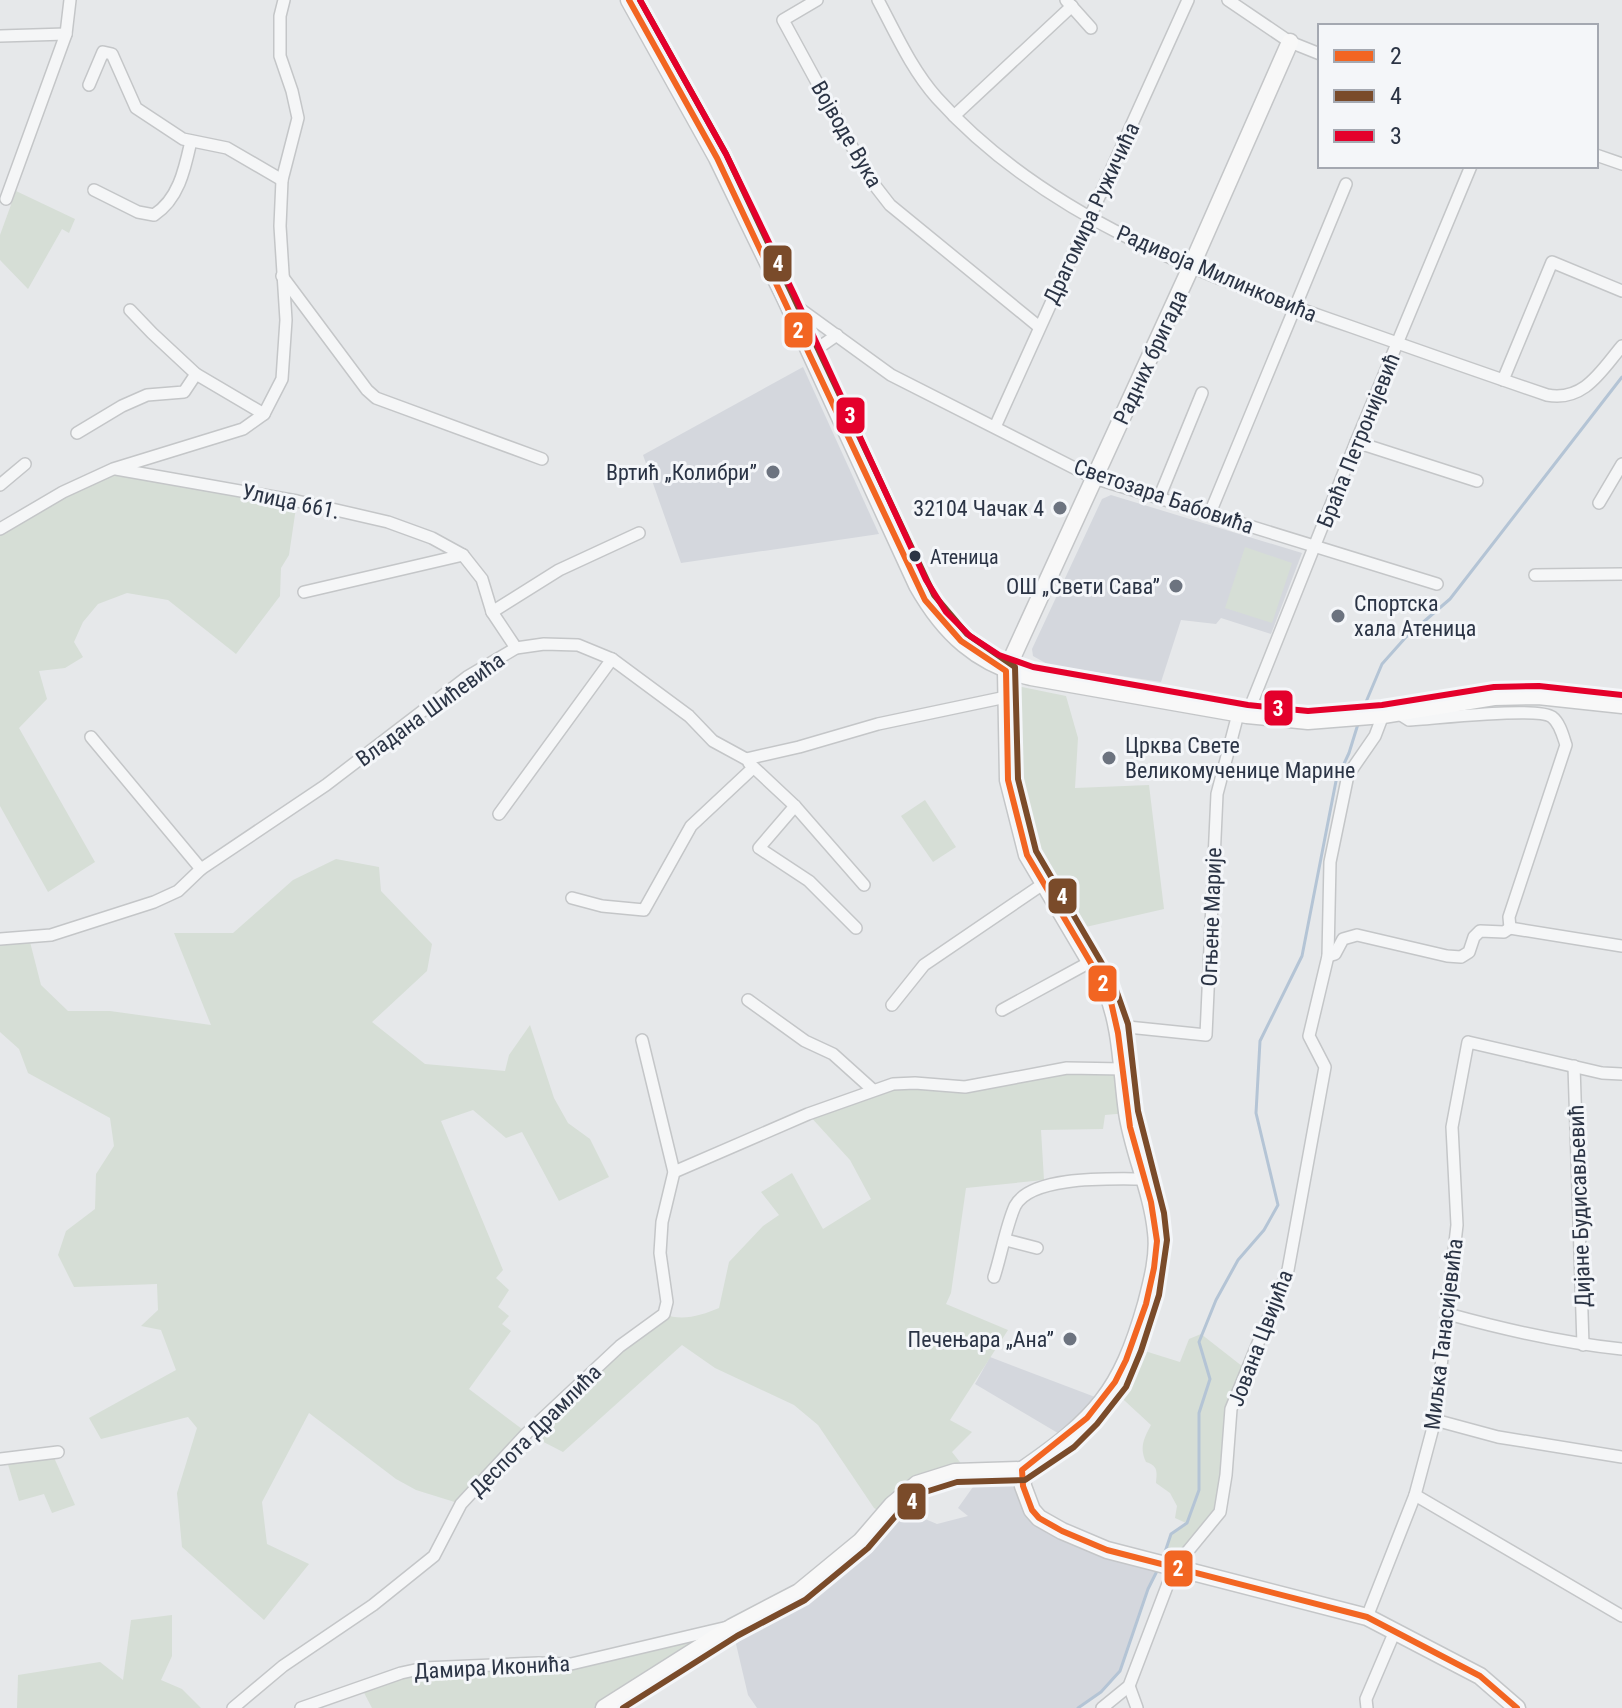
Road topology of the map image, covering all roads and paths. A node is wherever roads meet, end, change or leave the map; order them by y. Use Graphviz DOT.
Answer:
graph roads {
  1 [pos="70,0"];
  2 [pos="284,0"];
  3 [pos="629,0"];
  4 [pos="817,0"];
  5 [pos="878,0"];
  6 [pos="1188,0"];
  7 [pos="1228,0"];
  8 [pos="1069,3"];
  9 [pos="1091,28"];
  10 [pos="66,34"];
  11 [pos="0,36"];
  12 [pos="1290,42"];
  13 [pos="1318,53"];
  14 [pos="89,85"];
  15 [pos="954,116"];
  16 [pos="191,141"];
  17 [pos="1598,156"];
  18 [pos="1622,164"];
  19 [pos="1470,168"];
  20 [pos="282,180"];
  21 [pos="1346,184"];
  22 [pos="94,190"];
  23 [pos="6,199"];
  24 [pos="1089,218"];
  25 [pos="1191,267"];
  26 [pos="282,276"];
  27 [pos="1622,291"];
  28 [pos="785,298"];
  29 [pos="1296,308"];
  30 [pos="130,310"];
  31 [pos="1038,326"];
  32 [pos="837,335"];
  33 [pos="1397,343"];
  34 [pos="1622,346"];
  35 [pos="811,353"];
  36 [pos="196,374"];
  37 [pos="1503,380"];
  38 [pos="1202,393"];
  39 [pos="264,414"];
  40 [pos="995,427"];
  41 [pos="77,433"];
  42 [pos="1356,442"];
  43 [pos="542,459"];
  44 [pos="25,464"];
  45 [pos="1622,464"];
  46 [pos="113,469"];
  47 [pos="1094,478"];
  48 [pos="1477,481"];
  49 [pos="0,485"];
  50 [pos="1159,498"];
  51 [pos="1599,503"];
  52 [pos="1210,513"];
  53 [pos="0,529"];
  54 [pos="639,533"];
  55 [pos="1314,546"];
  56 [pos="463,555"];
  57 [pos="1622,574"];
  58 [pos="1535,575"];
  59 [pos="1437,584"];
  60 [pos="304,592"];
  61 [pos="492,612"];
  62 [pos="516,648"];
  63 [pos="612,659"];
  64 [pos="1006,671"];
  65 [pos="1006,697"];
  66 [pos="1622,705"];
  67 [pos="1242,715"];
  68 [pos="1386,715"];
  69 [pos="91,737"];
  70 [pos="749,764"];
  71 [pos="795,806"];
  72 [pos="499,814"];
  73 [pos="201,869"];
  74 [pos="1043,884"];
  75 [pos="864,885"];
  76 [pos="572,898"];
  77 [pos="856,928"];
  78 [pos="1510,928"];
  79 [pos="0,939"];
  80 [pos="1622,946"];
  81 [pos="1328,956"];
  82 [pos="1090,962"];
  83 [pos="748,1000"];
  84 [pos="892,1005"];
  85 [pos="1002,1010"];
  86 [pos="1118,1026"];
  87 [pos="642,1040"];
  88 [pos="1574,1066"];
  89 [pos="1124,1069"];
  90 [pos="1622,1074"];
  91 [pos="873,1090"];
  92 [pos="674,1172"];
  93 [pos="1144,1179"];
  94 [pos="1006,1240"];
  95 [pos="1037,1248"];
  96 [pos="994,1277"];
  97 [pos="1448,1314"];
  98 [pos="1583,1345"];
  99 [pos="1622,1349"];
  100 [pos="1435,1420"];
  101 [pos="58,1452"];
  102 [pos="1622,1457"];
  103 [pos="0,1459"];
  104 [pos="1022,1470"];
  105 [pos="1415,1495"];
  106 [pos="1174,1568"];
  107 [pos="1622,1616"];
  108 [pos="1367,1617"];
  109 [pos="732,1627"];
  110 [pos="1395,1631"];
  111 [pos="1129,1686"];
  112 [pos="233,1708"];
  113 [pos="301,1708"];
  114 [pos="604,1708"];
  115 [pos="1102,1708"];
  116 [pos="1137,1708"];
  117 [pos="1367,1708"];
  118 [pos="1517,1708"];
  1 -- 10 [label="street"];
  2 -- 20 [label="street"];
  3 -- 28 [label="street"];
  4 -- 31 [label="street, Војводе Вука"];
  5 -- 15 [label="street, Радивоја Милинковића"];
  6 -- 24 [label="street, Драгомира Ружичића"];
  7 -- 12 [label="street"];
  8 -- 9 [label="street"];
  8 -- 15 [label="street"];
  10 -- 11 [label="street"];
  10 -- 23 [label="street"];
  12 -- 13 [label="street"];
  12 -- 25 [label="street, Радних бригада"];
  14 -- 16 [label="street"];
  15 -- 24 [label="street, Радивоја Милинковића"];
  16 -- 20 [label="street"];
  16 -- 22 [label="street"];
  17 -- 18 [label="street"];
  19 -- 33 [label="street, Браћа Петронијевић"];
  20 -- 26 [label="street"];
  21 -- 29 [label="street"];
  24 -- 25 [label="street, Радивоја Милинковића"];
  24 -- 31 [label="street, Драгомира Ружичића"];
  25 -- 29 [label="street, Радивоја Милинковића"];
  25 -- 47 [label="street, Радних бригада"];
  26 -- 39 [label="street"];
  26 -- 43 [label="street"];
  27 -- 37 [label="street"];
  28 -- 32 [label="street, Светозара Бабовића"];
  28 -- 35 [label="street"];
  29 -- 33 [label="street, Радивоја Милинковића"];
  29 -- 52 [label="street"];
  30 -- 36 [label="street"];
  31 -- 40 [label="street, Драгомира Ружичића"];
  32 -- 35 [label="street"];
  32 -- 40 [label="street, Светозара Бабовића"];
  33 -- 37 [label="street, Радивоја Милинковића"];
  33 -- 42 [label="street, Браћа Петронијевић"];
  34 -- 37 [label="street, Радивоја Милинковића"];
  35 -- 64 [label="street"];
  36 -- 39 [label="street"];
  36 -- 41 [label="street"];
  38 -- 50 [label="street"];
  39 -- 46 [label="street"];
  40 -- 47 [label="street, Светозара Бабовића"];
  42 -- 48 [label="street"];
  42 -- 55 [label="street, Браћа Петронијевић"];
  44 -- 49 [label="street"];
  45 -- 51 [label="street"];
  46 -- 53 [label="street"];
  46 -- 56 [label="street, Улица 661."];
  47 -- 50 [label="street, Светозара Бабовића"];
  47 -- 64 [label="street, Радних бригада"];
  50 -- 52 [label="street, Светозара Бабовића"];
  52 -- 55 [label="street, Светозара Бабовића"];
  54 -- 61 [label="street"];
  55 -- 59 [label="street, Светозара Бабовића"];
  55 -- 67 [label="street, Браћа Петронијевић"];
  56 -- 60 [label="street"];
  56 -- 61 [label="street, Улица 661."];
  57 -- 58 [label="street"];
  61 -- 62 [label="street, Улица 661."];
  62 -- 63 [label="street, Владана Шићевића"];
  62 -- 73 [label="street, Владана Шићевића"];
  63 -- 70 [label="street, Владана Шићевића"];
  63 -- 72 [label="street"];
  64 -- 65 [label="street"];
  64 -- 67 [label="street"];
  65 -- 70 [label="street"];
  65 -- 74 [label="street"];
  66 -- 68 [label="street"];
  67 -- 68 [label="street"];
  67 -- 86 [label="street, Огњене Марије"];
  68 -- 78 [label="street"];
  68 -- 81 [label="street, Јована Цвијића"];
  69 -- 73 [label="street"];
  70 -- 71 [label="street, Владана Шићевића"];
  70 -- 76 [label="street"];
  71 -- 75 [label="street, Владана Шићевића"];
  71 -- 77 [label="street"];
  73 -- 79 [label="street, Владана Шићевића"];
  74 -- 82 [label="street"];
  74 -- 84 [label="street"];
  78 -- 80 [label="street"];
  78 -- 81 [label="street"];
  81 -- 106 [label="street, Јована Цвијића"];
  82 -- 85 [label="street"];
  82 -- 86 [label="street"];
  83 -- 91 [label="street"];
  86 -- 89 [label="street"];
  87 -- 92 [label="street, Деспота Драмлића"];
  88 -- 90 [label="street"];
  88 -- 97 [label="street, Миљка Танасијевића"];
  88 -- 98 [label="street, Дијане Будисављевић"];
  89 -- 91 [label="street"];
  89 -- 93 [label="street"];
  91 -- 92 [label="street"];
  92 -- 112 [label="street, Деспота Драмлића"];
  93 -- 94 [label="street"];
  93 -- 104 [label="street"];
  94 -- 95 [label="street"];
  94 -- 96 [label="street"];
  97 -- 98 [label="street"];
  97 -- 100 [label="street, Миљка Танасијевића"];
  98 -- 99 [label="street"];
  100 -- 102 [label="street"];
  100 -- 105 [label="street, Миљка Танасијевића"];
  101 -- 103 [label="street"];
  104 -- 106 [label="street"];
  104 -- 109 [label="street"];
  105 -- 107 [label="street"];
  105 -- 108 [label="street, Миљка Танасијевића"];
  106 -- 108 [label="street"];
  106 -- 111 [label="street, Јована Цвијића"];
  108 -- 110 [label="street"];
  109 -- 113 [label="street, Дамира Иконића"];
  109 -- 114 [label="street"];
  110 -- 117 [label="street"];
  110 -- 118 [label="street"];
  111 -- 115 [label="street"];
  111 -- 116 [label="street"];
}
